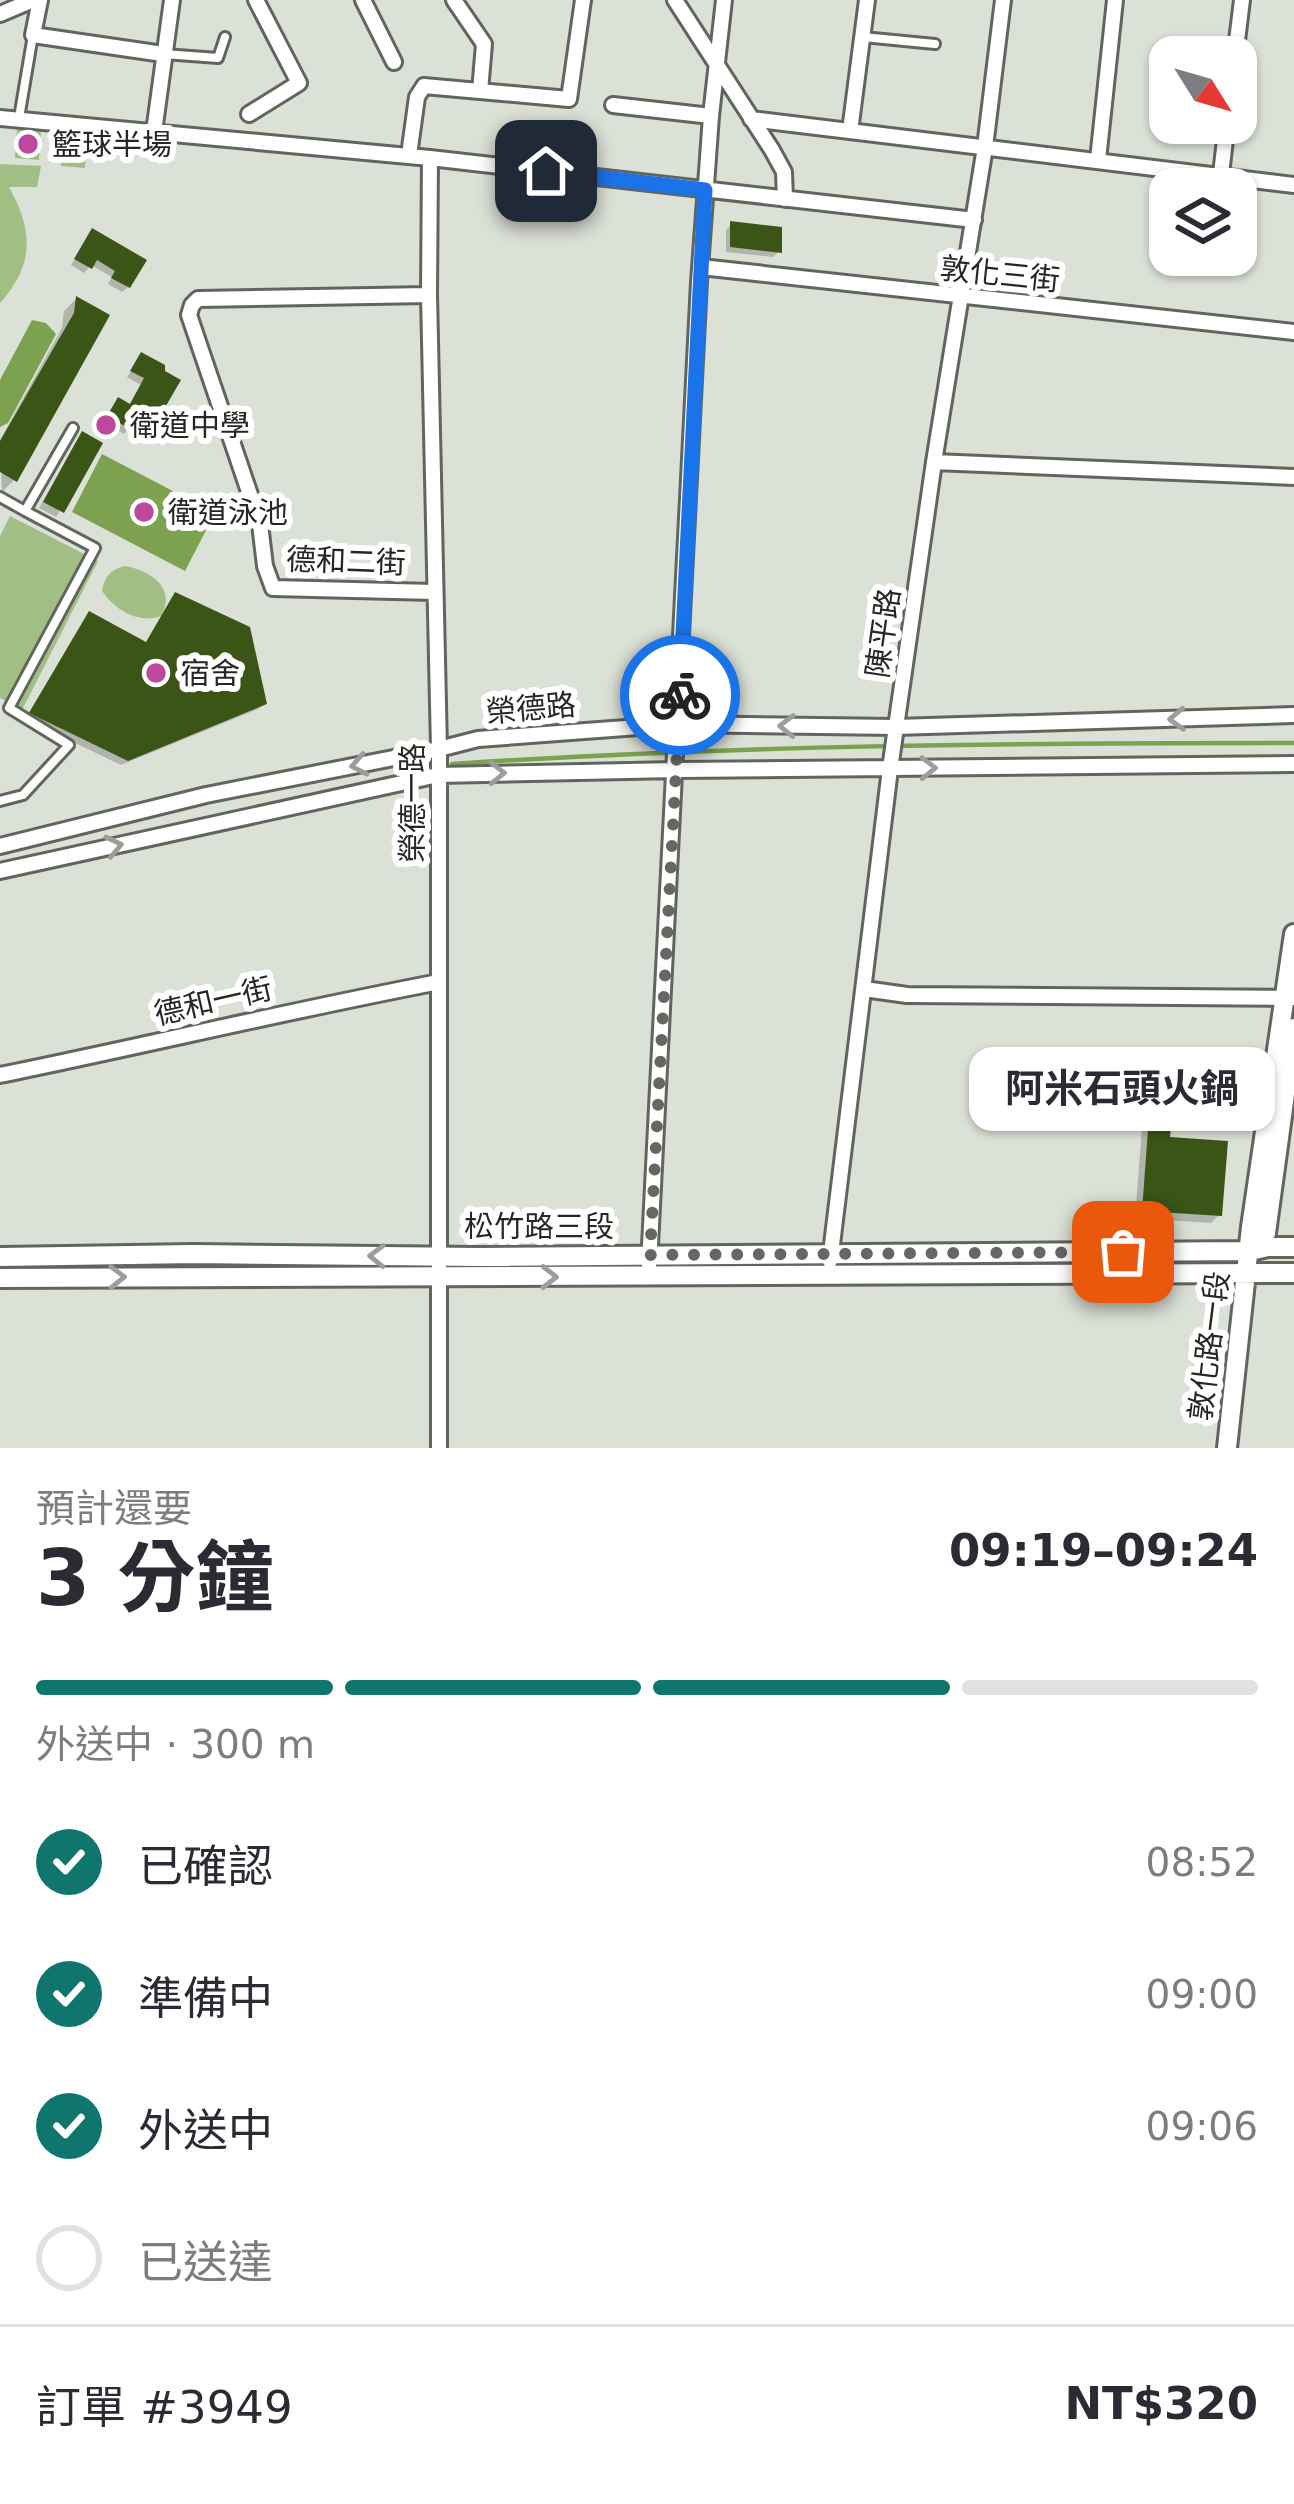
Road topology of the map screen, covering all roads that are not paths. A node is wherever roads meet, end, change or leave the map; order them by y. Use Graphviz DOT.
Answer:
graph roads {
  1 [pos="36,0"];
  2 [pos="172,0"];
  3 [pos="256,0"];
  4 [pos="363,0"];
  5 [pos="454,0"];
  6 [pos="583,0"];
  7 [pos="675,0"];
  8 [pos="724,0"];
  9 [pos="867,0"];
  10 [pos="1004,0"];
  11 [pos="1115,0"];
  12 [pos="1242,0"];
  13 [pos="0,14"];
  14 [pos="33,35"];
  15 [pos="1238,36"];
  16 [pos="225,37"];
  17 [pos="863,37"];
  18 [pos="935,44"];
  19 [pos="163,54"];
  20 [pos="394,62"];
  21 [pos="717,67"];
  22 [pos="480,91"];
  23 [pos="613,106"];
  24 [pos="249,114"];
  25 [pos="711,116"];
  26 [pos="0,118"];
  27 [pos="19,119"];
  28 [pos="751,119"];
  29 [pos="850,131"];
  30 [pos="154,132"];
  31 [pos="985,147"];
  32 [pos="409,155"];
  33 [pos="430,158"];
  34 [pos="1098,160"];
  35 [pos="1168,168"];
  36 [pos="1257,179"];
  37 [pos="1294,185"];
  38 [pos="705,190"];
  39 [pos="785,200"];
  40 [pos="974,220"];
  41 [pos="701,267"];
  42 [pos="429,295"];
  43 [pos="963,297"];
  44 [pos="1294,332"];
  45 [pos="73,428"];
  46 [pos="934,462"];
  47 [pos="1294,476"];
  48 [pos="0,497"];
  49 [pos="25,511"];
  50 [pos="434,592"];
  51 [pos="1294,715"];
  52 [pos="679,724"];
  53 [pos="896,727"];
  54 [pos="439,749"];
  55 [pos="1294,764"];
  56 [pos="890,769"];
  57 [pos="676,770"];
  58 [pos="438,775"];
  59 [pos="0,801"];
  60 [pos="0,847"];
  61 [pos="0,871"];
  62 [pos="1294,934"];
  63 [pos="439,982"];
  64 [pos="864,989"];
  65 [pos="1289,997"];
  66 [pos="1294,1028"];
  67 [pos="0,1075"];
  68 [pos="1294,1247"];
  69 [pos="1250,1251"];
  70 [pos="831,1254"];
  71 [pos="650,1255"];
  72 [pos="437,1256"];
  73 [pos="0,1257"];
  74 [pos="1248,1274"];
  75 [pos="1294,1274"];
  76 [pos="649,1276"];
  77 [pos="829,1276"];
  78 [pos="438,1277"];
  79 [pos="0,1279"];
  80 [pos="439,1448"];
  81 [pos="1227,1448"];
  1 -- 13 [label="street"];
  1 -- 14 [label="street"];
  2 -- 19 [label="street"];
  3 -- 24 [label="street"];
  4 -- 20 [label="street"];
  5 -- 22 [label="street"];
  6 -- 22 [label="street"];
  7 -- 21 [label="street"];
  8 -- 21 [label="street"];
  9 -- 17 [label="street"];
  10 -- 31 [label="street, 陳平路"];
  11 -- 34 [label="street"];
  12 -- 15 [label="street"];
  14 -- 19 [label="street"];
  14 -- 27 [label="lane"];
  16 -- 19 [label="lane"];
  17 -- 18 [label="lane"];
  17 -- 29 [label="street"];
  19 -- 30 [label="street"];
  21 -- 25 [label="street"];
  21 -- 28 [label="street"];
  22 -- 32 [label="street"];
  23 -- 25 [label="street"];
  25 -- 38 [label="street"];
  26 -- 27 [label="street"];
  27 -- 30 [label="street"];
  28 -- 29 [label="street"];
  28 -- 39 [label="street"];
  29 -- 31 [label="street"];
  30 -- 32 [label="street"];
  31 -- 34 [label="street"];
  31 -- 40 [label="street, 陳平路"];
  32 -- 33 [label="street"];
  33 -- 38 [label="street"];
  33 -- 42 [label="street, 榮德一路"];
  34 -- 35 [label="street"];
  36 -- 37 [label="street"];
  38 -- 39 [label="street"];
  38 -- 41 [label="street"];
  39 -- 40 [label="street"];
  40 -- 43 [label="street, 陳平路"];
  41 -- 43 [label="street, 敦化三街"];
  41 -- 52 [label="street"];
  42 -- 50 [label="street, 榮德一路"];
  42 -- 50 [label="street, 德和二街"];
  43 -- 44 [label="street, 敦化三街"];
  43 -- 46 [label="street, 陳平路"];
  45 -- 49 [label="lane"];
  46 -- 47 [label="street"];
  46 -- 53 [label="street, 陳平路"];
  48 -- 49 [label="lane"];
  49 -- 59 [label="lane"];
  50 -- 54 [label="street, 榮德一路"];
  51 -- 53 [label="street, 榮德路, one-way"];
  53 -- 52 [label="street, 榮德路, one-way"];
  52 -- 54 [label="street, 榮德路"];
  52 -- 57 [label="street"];
  53 -- 56 [label="street, 陳平路"];
  54 -- 58 [label="street, 榮德一路"];
  54 -- 60 [label="street, 榮德路, one-way"];
  56 -- 55 [label="street, 榮德路, one-way"];
  56 -- 57 [label="street, 榮德路"];
  56 -- 64 [label="street, 陳平路"];
  58 -- 57 [label="street, 榮德路, one-way"];
  57 -- 71 [label="street"];
  61 -- 58 [label="street, 榮德路, one-way"];
  58 -- 63 [label="street, 榮德一路"];
  62 -- 65 [label="street, 敦化路一段"];
  63 -- 67 [label="street, 德和一街"];
  63 -- 72 [label="street, 榮德一路"];
  64 -- 65 [label="street"];
  64 -- 70 [label="street, 陳平路"];
  65 -- 69 [label="street, 敦化路一段"];
  66 -- 69 [label="street, 敦化路一段"];
  68 -- 69 [label="street, 松竹路三段"];
  69 -- 70 [label="street, 松竹路三段"];
  69 -- 74 [label="street, 敦化路一段"];
  70 -- 71 [label="street, 松竹路三段"];
  70 -- 77 [label="street, 陳平路"];
  71 -- 72 [label="street, 松竹路三段"];
  71 -- 76 [label="street"];
  72 -- 73 [label="street, 松竹路三段, one-way"];
  72 -- 78 [label="street, 榮德一路"];
  74 -- 75 [label="street, 松竹路三段"];
  74 -- 77 [label="street, 松竹路三段"];
  74 -- 81 [label="street, 敦化路一段"];
  76 -- 77 [label="street, 松竹路三段"];
  78 -- 76 [label="street, 松竹路三段, one-way"];
  79 -- 78 [label="street, 松竹路三段, one-way"];
  78 -- 80 [label="street, 榮德一路"];
}
